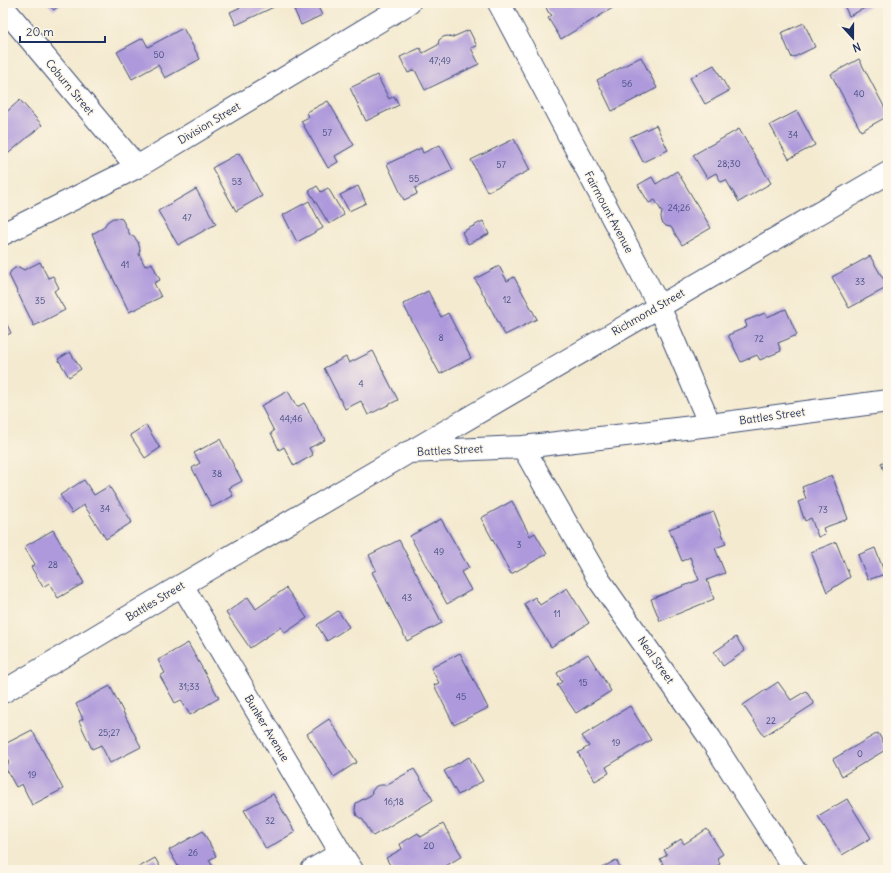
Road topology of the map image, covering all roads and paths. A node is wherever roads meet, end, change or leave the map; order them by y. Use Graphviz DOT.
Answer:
graph roads {
  1 [pos="409,3"];
  2 [pos="499,3"];
  3 [pos="3,7"];
  4 [pos="137,166"];
  5 [pos="888,173"];
  6 [pos="3,234"];
  7 [pos="659,306"];
  8 [pos="888,401"];
  9 [pos="710,425"];
  10 [pos="523,447"];
  11 [pos="409,452"];
  12 [pos="182,585"];
  13 [pos="3,692"];
  14 [pos="346,862"];
  15 [pos="312,870"];
  16 [pos="794,870"];
  1 -- 4 [label="street, Division Street"];
  2 -- 7 [label="street, Fairmount Avenue"];
  3 -- 4 [label="street, Coburn Street"];
  4 -- 6 [label="street, Division Street"];
  5 -- 7 [label="street, Richmond Street"];
  7 -- 9 [label="street, Fairmount Avenue"];
  7 -- 11 [label="street, Richmond Street"];
  8 -- 9 [label="street, Battles Street"];
  9 -- 10 [label="street, Battles Street"];
  10 -- 11 [label="street, Battles Street"];
  10 -- 16 [label="street, Neal Street"];
  11 -- 12 [label="street, Battles Street"];
  12 -- 13 [label="street, Battles Street"];
  12 -- 14 [label="street, Bunker Avenue"];
  14 -- 15 [label="street"];
}
